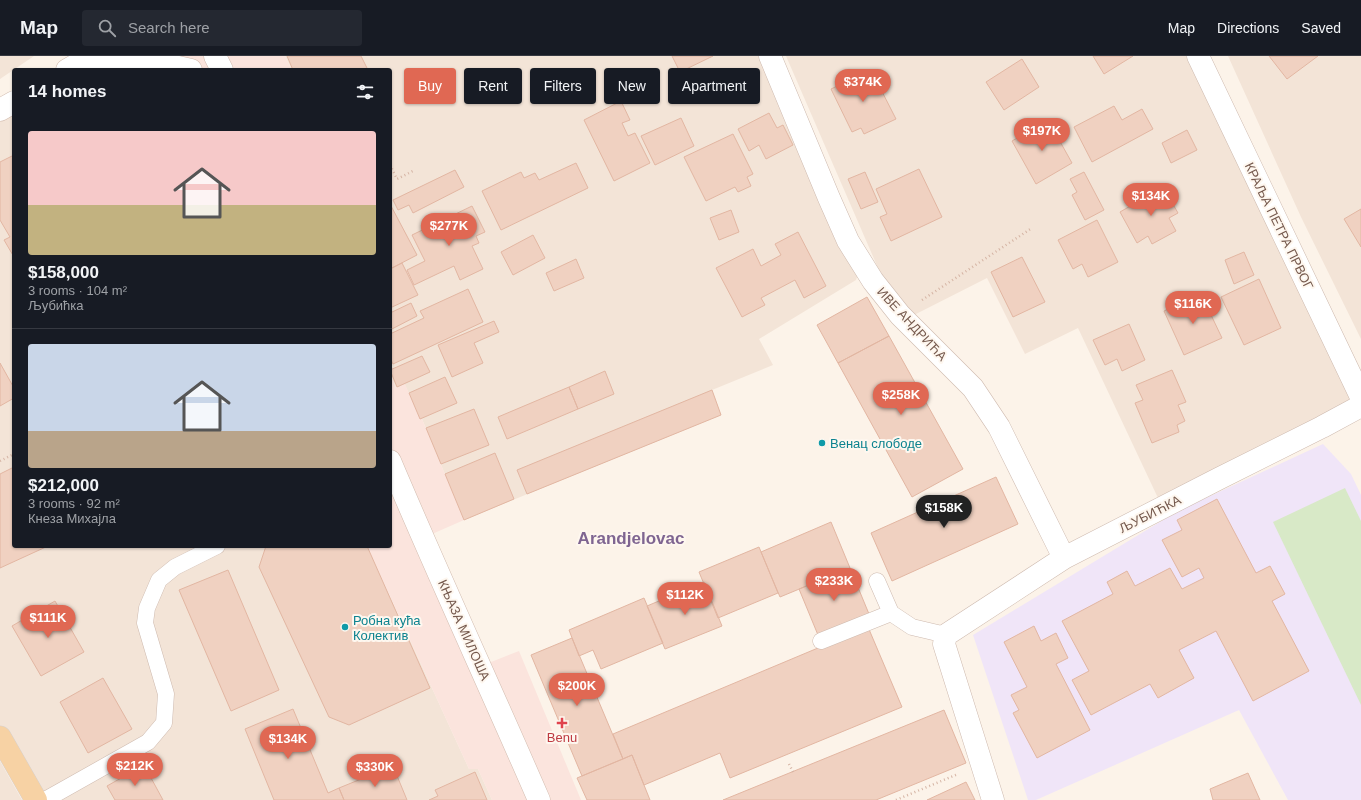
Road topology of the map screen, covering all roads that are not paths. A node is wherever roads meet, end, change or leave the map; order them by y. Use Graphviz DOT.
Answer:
graph roads {
  1 [pos="215,56"];
  2 [pos="770,56"];
  3 [pos="1198,56"];
  4 [pos="90,57"];
  5 [pos="71,68"];
  6 [pos="182,68"];
  7 [pos="221,68"];
  8 [pos="12,103"];
  9 [pos="0,110"];
  10 [pos="1361,397"];
  11 [pos="1361,406"];
  12 [pos="392,466"];
  13 [pos="213,548"];
  14 [pos="1064,558"];
  15 [pos="877,581"];
  16 [pos="891,613"];
  17 [pos="946,635"];
  18 [pos="821,641"];
  19 [pos="0,737"];
  20 [pos="36,800"];
  21 [pos="45,800"];
  22 [pos="539,800"];
  23 [pos="993,800"];
  1 -- 7 [label="street"];
  2 -- 14 [label="street, ИВЕ АНДРИЋА"];
  3 -- 10 [label="street, КРАЉА ПЕТРА ПРВОГ"];
  4 -- 5 [label="street"];
  4 -- 6 [label="street"];
  8 -- 9 [label="street"];
  11 -- 14 [label="street, ЉУБИЋКА"];
  12 -- 22 [label="street, КЊАЗА МИЛОША"];
  13 -- 21 [label="lane"];
  14 -- 17 [label="street, ЉУБИЋКА"];
  15 -- 16 [label="lane"];
  16 -- 17 [label="lane"];
  16 -- 18 [label="lane"];
  17 -- 23 [label="street"];
  19 -- 20 [label="main road"];
}
